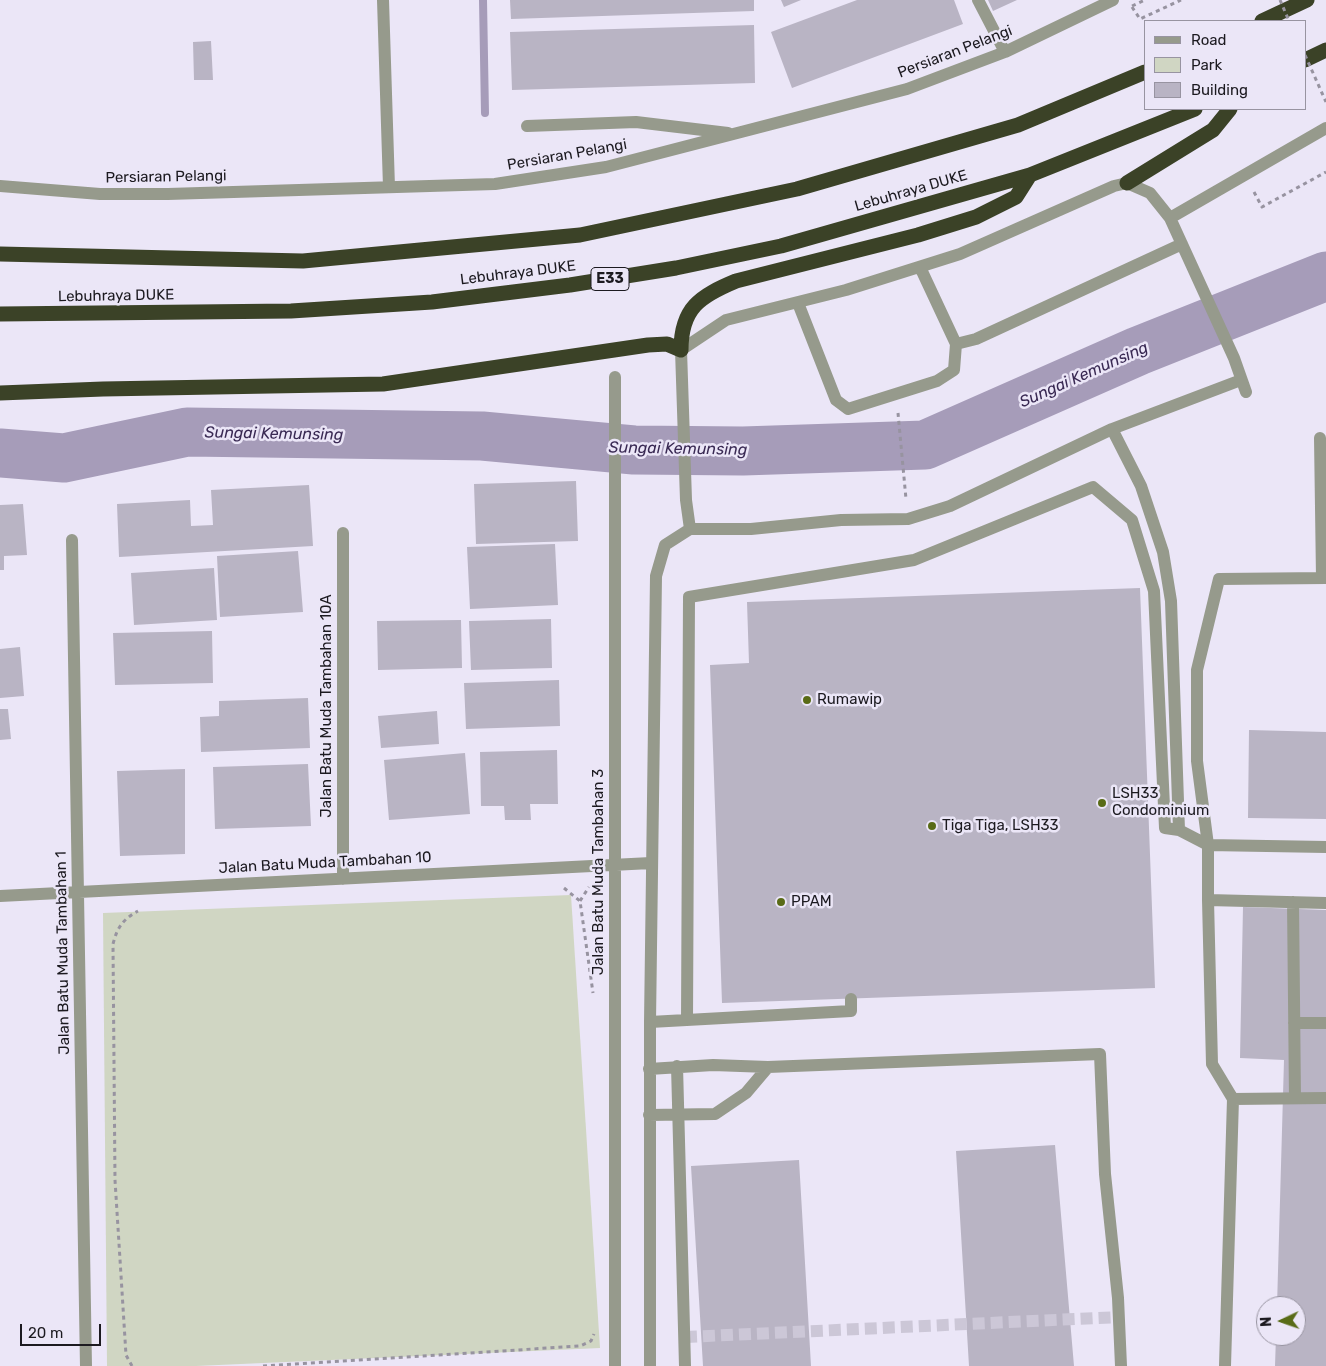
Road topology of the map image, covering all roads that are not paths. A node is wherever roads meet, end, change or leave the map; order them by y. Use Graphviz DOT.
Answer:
graph roads {
  1 [pos="383,0"];
  2 [pos="978,0"];
  3 [pos="1113,0"];
  4 [pos="1307,0"];
  5 [pos="1264,20"];
  6 [pos="1326,50"];
  7 [pos="1005,52"];
  8 [pos="1306,60"];
  9 [pos="1144,72"];
  10 [pos="1192,110"];
  11 [pos="1229,110"];
  12 [pos="528,126"];
  13 [pos="1326,128"];
  14 [pos="736,134"];
  15 [pos="1030,175"];
  16 [pos="1127,183"];
  17 [pos="0,186"];
  18 [pos="389,187"];
  19 [pos="1170,218"];
  20 [pos="1182,244"];
  21 [pos="0,254"];
  22 [pos="920,267"];
  23 [pos="798,303"];
  24 [pos="0,314"];
  25 [pos="956,344"];
  26 [pos="681,350"];
  27 [pos="615,377"];
  28 [pos="0,393"];
  29 [pos="1112,429"];
  30 [pos="1320,438"];
  31 [pos="690,529"];
  32 [pos="343,533"];
  33 [pos="72,540"];
  34 [pos="1324,578"];
  35 [pos="1179,830"];
  36 [pos="1208,845"];
  37 [pos="1326,847"];
  38 [pos="651,863"];
  39 [pos="615,865"];
  40 [pos="343,878"];
  41 [pos="78,892"];
  42 [pos="0,896"];
  43 [pos="1208,900"];
  44 [pos="1293,902"];
  45 [pos="1326,903"];
  46 [pos="851,999"];
  47 [pos="687,1020"];
  48 [pos="650,1022"];
  49 [pos="1294,1023"];
  50 [pos="1326,1023"];
  51 [pos="677,1066"];
  52 [pos="768,1067"];
  53 [pos="649,1069"];
  54 [pos="1295,1098"];
  55 [pos="1326,1098"];
  56 [pos="1233,1099"];
  57 [pos="678,1114"];
  58 [pos="650,1115"];
  59 [pos="86,1366"];
  60 [pos="615,1366"];
  61 [pos="650,1366"];
  62 [pos="685,1366"];
  63 [pos="1121,1366"];
  64 [pos="1226,1366"];
  1 -- 18 [label="street"];
  2 -- 7 [label="street"];
  3 -- 7 [label="street, Persiaran Pelangi"];
  4 -- 5 [label="highway"];
  6 -- 8 [label="highway"];
  7 -- 14 [label="street, Persiaran Pelangi"];
  9 -- 21 [label="highway, Lebuhraya DUKE"];
  10 -- 15 [label="highway, Lebuhraya DUKE / E33"];
  11 -- 16 [label="highway"];
  12 -- 14 [label="street"];
  13 -- 19 [label="street"];
  14 -- 18 [label="street, Persiaran Pelangi"];
  15 -- 24 [label="highway, Lebuhraya DUKE / E33"];
  15 -- 26 [label="highway"];
  16 -- 19 [label="street"];
  16 -- 22 [label="street"];
  17 -- 18 [label="street, Persiaran Pelangi"];
  19 -- 20 [label="street"];
  20 -- 25 [label="street"];
  20 -- 29 [label="street"];
  22 -- 23 [label="street"];
  22 -- 25 [label="street"];
  23 -- 25 [label="street"];
  23 -- 26 [label="street"];
  26 -- 28 [label="highway"];
  26 -- 31 [label="street"];
  27 -- 39 [label="street, Jalan Batu Muda Tambahan 3"];
  29 -- 31 [label="street"];
  29 -- 35 [label="street"];
  30 -- 34 [label="street"];
  31 -- 38 [label="street"];
  32 -- 40 [label="street, Jalan Batu Muda Tambahan 10A"];
  33 -- 41 [label="street, Jalan Batu Muda Tambahan 1"];
  34 -- 36 [label="street"];
  35 -- 36 [label="street"];
  35 -- 47 [label="street"];
  36 -- 37 [label="street"];
  36 -- 43 [label="street"];
  38 -- 39 [label="street, Jalan Batu Muda Tambahan 10"];
  38 -- 48 [label="street"];
  39 -- 40 [label="street, Jalan Batu Muda Tambahan 10"];
  39 -- 60 [label="street, Jalan Batu Muda Tambahan 3"];
  40 -- 41 [label="street, Jalan Batu Muda Tambahan 10"];
  41 -- 42 [label="street, Jalan Batu Muda Tambahan 10"];
  41 -- 59 [label="street, Jalan Batu Muda Tambahan 1"];
  43 -- 44 [label="street"];
  43 -- 56 [label="street"];
  44 -- 45 [label="street"];
  44 -- 49 [label="street"];
  46 -- 47 [label="street"];
  47 -- 48 [label="street"];
  48 -- 53 [label="street"];
  49 -- 50 [label="street"];
  49 -- 54 [label="street"];
  51 -- 52 [label="street"];
  51 -- 53 [label="street"];
  51 -- 57 [label="street"];
  52 -- 57 [label="street"];
  52 -- 63 [label="street"];
  53 -- 58 [label="street"];
  54 -- 55 [label="street"];
  54 -- 56 [label="street"];
  56 -- 64 [label="street"];
  57 -- 58 [label="street"];
  57 -- 62 [label="street"];
  58 -- 61 [label="street"];
}
